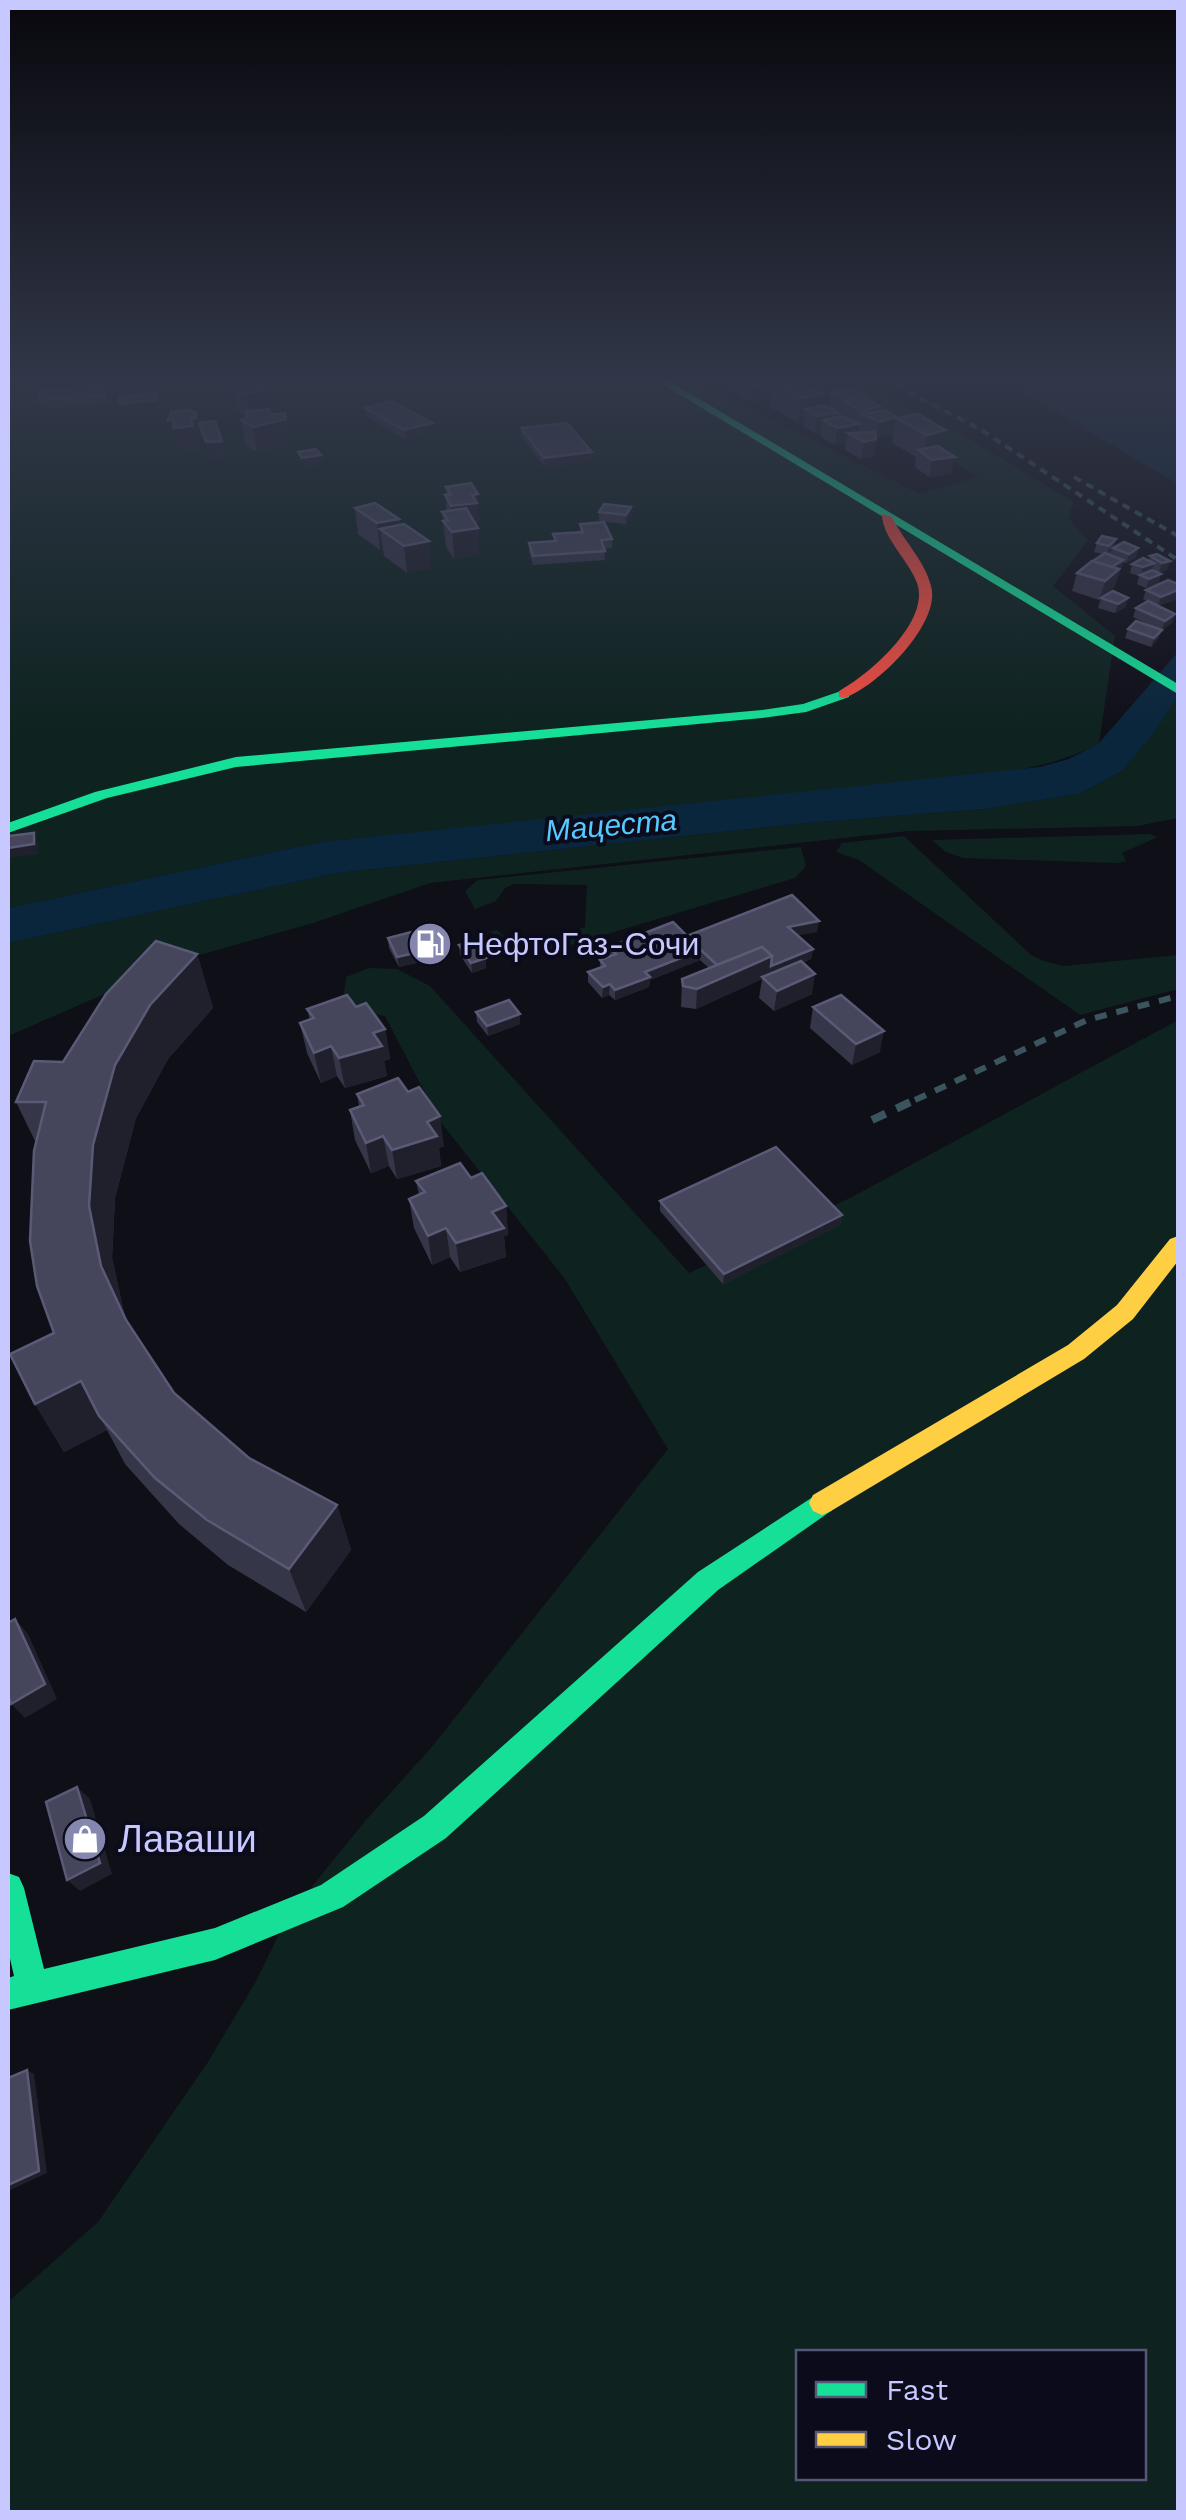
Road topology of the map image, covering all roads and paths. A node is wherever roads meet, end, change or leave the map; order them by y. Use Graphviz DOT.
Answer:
graph roads {
  1 [pos="853,496"];
  2 [pos="886,517"];
  3 [pos="1178,690"];
  4 [pos="8,828"];
  5 [pos="1178,1245"];
  6 [pos="8,1888"];
  7 [pos="32,1988"];
  8 [pos="8,1994"];
  1 -- 2 [label="main road"];
  2 -- 3 [label="main road"];
  2 -- 4 [label="main road"];
  5 -- 7 [label="main road"];
  6 -- 7 [label="main road"];
  7 -- 8 [label="main road"];
}
